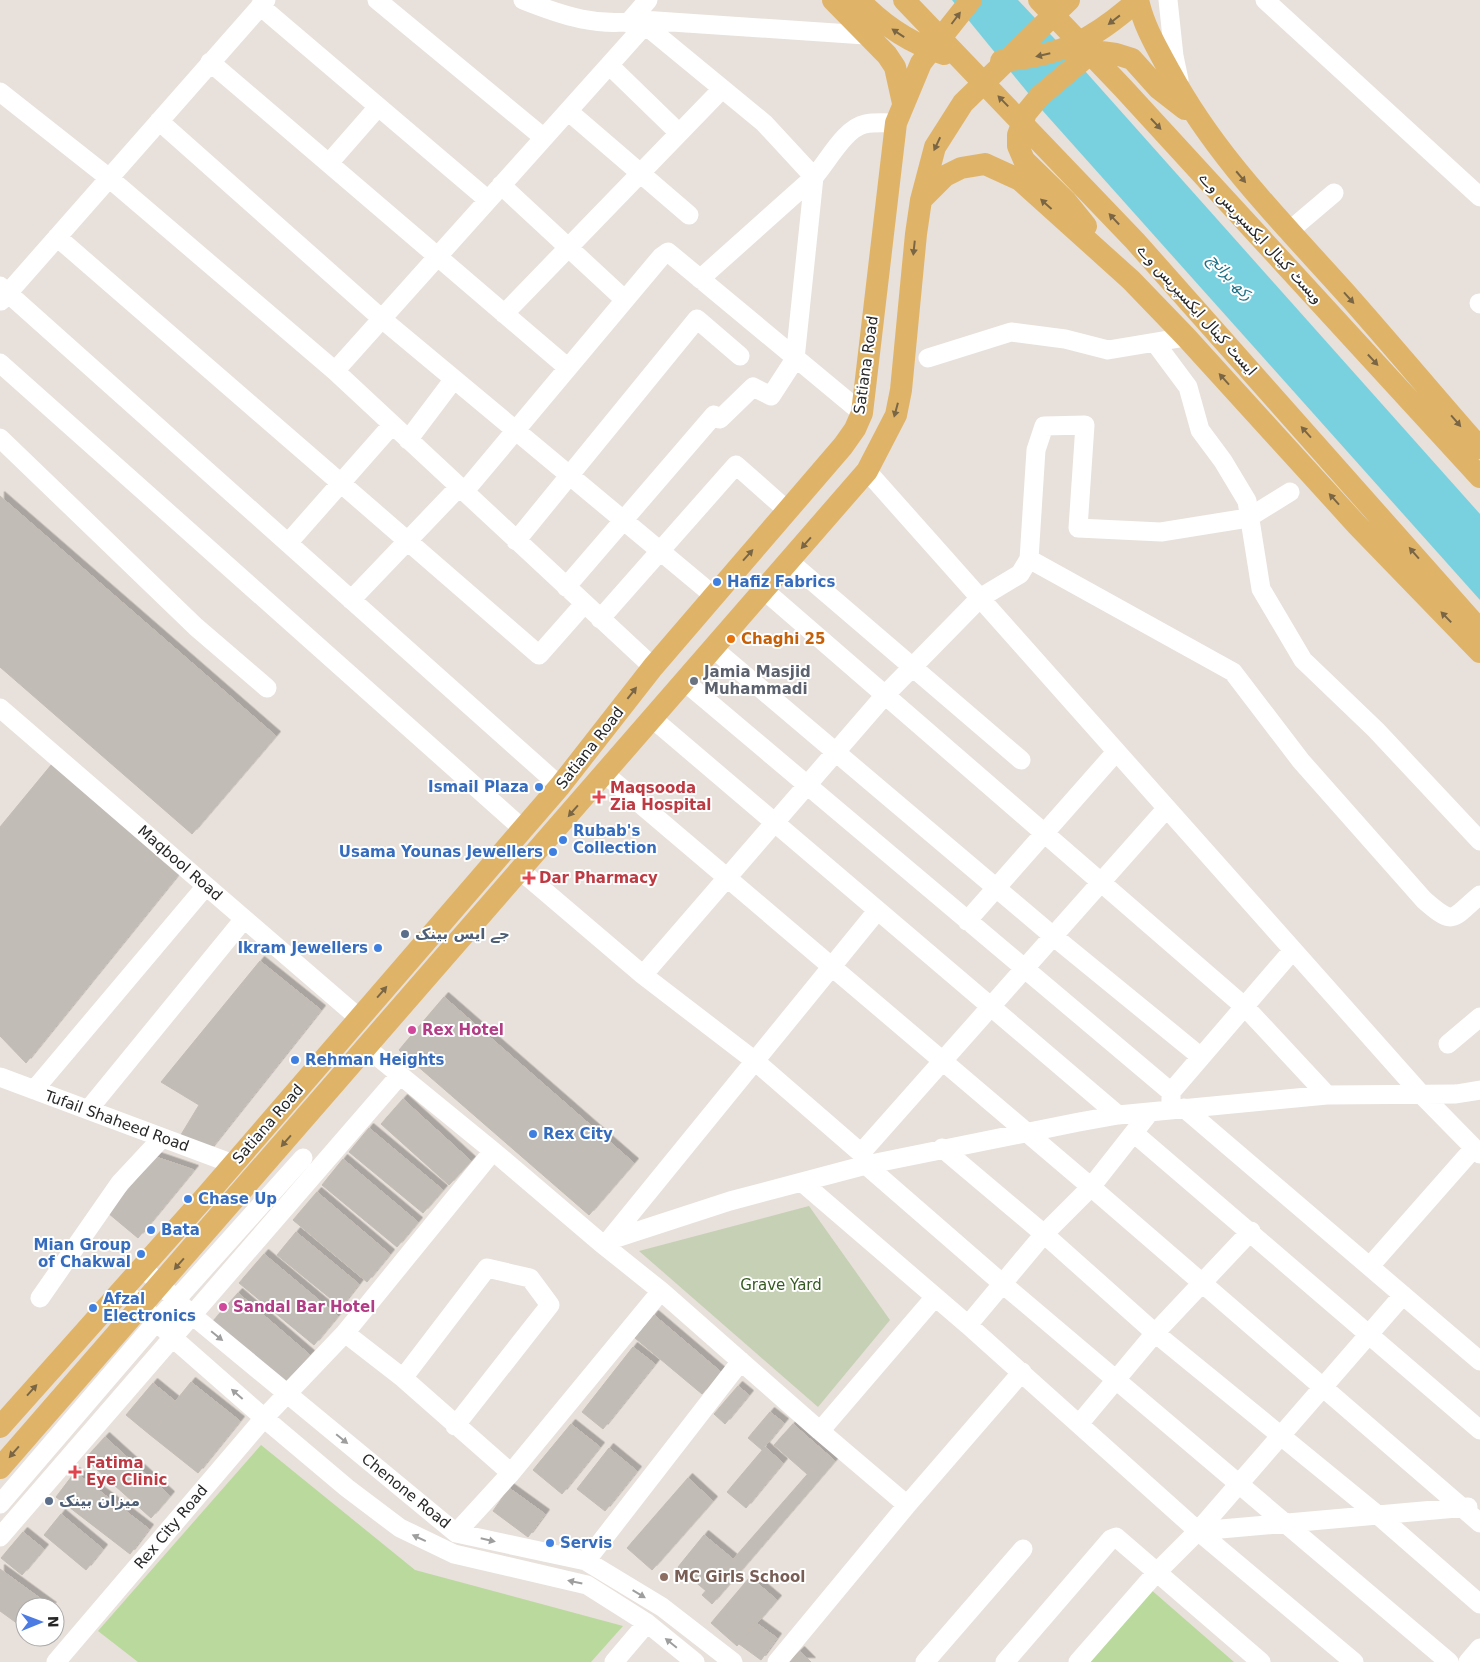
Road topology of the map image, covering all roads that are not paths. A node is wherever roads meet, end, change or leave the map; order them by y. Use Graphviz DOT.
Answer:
graph roads {
  1 [pos="377,0"];
  2 [pos="523,0"];
  3 [pos="648,0"];
  4 [pos="904,0"];
  5 [pos="971,0"];
  6 [pos="1039,0"];
  7 [pos="1138,0"];
  8 [pos="1168,0"];
  9 [pos="1265,0"];
  10 [pos="263,3"];
  11 [pos="1067,3"];
  12 [pos="857,4"];
  13 [pos="557,6"];
  14 [pos="638,23"];
  15 [pos="865,35"];
  16 [pos="210,62"];
  17 [pos="609,65"];
  18 [pos="722,89"];
  19 [pos="0,92"];
  20 [pos="378,107"];
  21 [pos="568,111"];
  22 [pos="900,113"];
  23 [pos="1197,119"];
  24 [pos="159,121"];
  25 [pos="679,133"];
  26 [pos="544,138"];
  27 [pos="1220,151"];
  28 [pos="329,163"];
  29 [pos="640,173"];
  30 [pos="814,177"];
  31 [pos="109,178"];
  32 [pos="501,185"];
  33 [pos="1334,193"];
  34 [pos="1480,197"];
  35 [pos="488,200"];
  36 [pos="921,200"];
  37 [pos="689,215"];
  38 [pos="1288,232"];
  39 [pos="57,237"];
  40 [pos="569,248"];
  41 [pos="438,256"];
  42 [pos="700,279"];
  43 [pos="1130,280"];
  44 [pos="3,294"];
  45 [pos="625,300"];
  46 [pos="504,314"];
  47 [pos="382,319"];
  48 [pos="1186,338"];
  49 [pos="871,341"];
  50 [pos="905,344"];
  51 [pos="1156,344"];
  52 [pos="740,356"];
  53 [pos="928,358"];
  54 [pos="795,359"];
  55 [pos="0,363"];
  56 [pos="568,368"];
  57 [pos="335,372"];
  58 [pos="454,379"];
  59 [pos="862,413"];
  60 [pos="392,425"];
  61 [pos="516,430"];
  62 [pos="0,438"];
  63 [pos="408,440"];
  64 [pos="1480,448"];
  65 [pos="867,471"];
  66 [pos="570,475"];
  67 [pos="1480,477"];
  68 [pos="341,483"];
  69 [pos="461,489"];
  70 [pos="1290,492"];
  71 [pos="788,511"];
  72 [pos="1248,518"];
  73 [pos="624,520"];
  74 [pos="408,541"];
  75 [pos="516,541"];
  76 [pos="288,543"];
  77 [pos="660,551"];
  78 [pos="1029,559"];
  79 [pos="790,562"];
  80 [pos="566,587"];
  81 [pos="765,591"];
  82 [pos="713,595"];
  83 [pos="980,598"];
  84 [pos="352,600"];
  85 [pos="584,604"];
  86 [pos="600,619"];
  87 [pos="1480,630"];
  88 [pos="714,649"];
  89 [pos="1480,652"];
  90 [pos="653,666"];
  91 [pos="913,666"];
  92 [pos="685,682"];
  93 [pos="267,688"];
  94 [pos="885,695"];
  95 [pos="0,708"];
  96 [pos="653,719"];
  97 [pos="836,752"];
  98 [pos="1116,752"];
  99 [pos="1021,760"];
  100 [pos="605,774"];
  101 [pos="561,786"];
  102 [pos="807,786"];
  103 [pos="1166,808"];
  104 [pos="775,823"];
  105 [pos="523,830"];
  106 [pos="1043,833"];
  107 [pos="1480,841"];
  108 [pos="521,871"];
  109 [pos="727,878"];
  110 [pos="1100,883"];
  111 [pos="206,886"];
  112 [pos="997,888"];
  113 [pos="1480,896"];
  114 [pos="877,911"];
  115 [pos="244,919"];
  116 [pos="967,921"];
  117 [pos="1053,936"];
  118 [pos="1293,950"];
  119 [pos="832,967"];
  120 [pos="1024,969"];
  121 [pos="643,975"];
  122 [pos="990,1007"];
  123 [pos="1246,1008"];
  124 [pos="1480,1016"];
  125 [pos="359,1018"];
  126 [pos="1448,1044"];
  127 [pos="367,1048"];
  128 [pos="1201,1057"];
  129 [pos="755,1061"];
  130 [pos="943,1061"];
  131 [pos="400,1075"];
  132 [pos="0,1077"];
  133 [pos="34,1090"];
  134 [pos="1480,1090"];
  135 [pos="1422,1094"];
  136 [pos="1327,1095"];
  137 [pos="1176,1104"];
  138 [pos="88,1110"];
  139 [pos="1150,1112"];
  140 [pos="1118,1116"];
  141 [pos="1026,1132"];
  142 [pos="1135,1134"];
  143 [pos="162,1138"];
  144 [pos="942,1148"];
  145 [pos="493,1151"];
  146 [pos="1477,1151"];
  147 [pos="303,1158"];
  148 [pos="864,1159"];
  149 [pos="233,1164"];
  150 [pos="803,1183"];
  151 [pos="1091,1187"];
  152 [pos="1251,1231"];
  153 [pos="1044,1234"];
  154 [pos="606,1241"];
  155 [pos="1370,1266"];
  156 [pos="142,1267"];
  157 [pos="1202,1282"];
  158 [pos="1004,1285"];
  159 [pos="122,1290"];
  160 [pos="661,1291"];
  161 [pos="169,1293"];
  162 [pos="1403,1295"];
  163 [pos="935,1297"];
  164 [pos="40,1298"];
  165 [pos="149,1313"];
  166 [pos="192,1315"];
  167 [pos="968,1325"];
  168 [pos="344,1333"];
  169 [pos="1155,1333"];
  170 [pos="1369,1334"];
  171 [pos="173,1338"];
  172 [pos="741,1361"];
  173 [pos="1480,1361"];
  174 [pos="1022,1372"];
  175 [pos="403,1378"];
  176 [pos="1117,1380"];
  177 [pos="1323,1387"];
  178 [pos="287,1393"];
  179 [pos="264,1418"];
  180 [pos="1079,1424"];
  181 [pos="456,1426"];
  182 [pos="0,1427"];
  183 [pos="1480,1430"];
  184 [pos="820,1431"];
  185 [pos="1278,1436"];
  186 [pos="0,1468"];
  187 [pos="511,1473"];
  188 [pos="1238,1484"];
  189 [pos="0,1504"];
  190 [pos="907,1505"];
  191 [pos="1471,1507"];
  192 [pos="1379,1516"];
  193 [pos="1286,1523"];
  194 [pos="1480,1523"];
  195 [pos="1198,1531"];
  196 [pos="456,1532"];
  197 [pos="0,1537"];
  198 [pos="1023,1549"];
  199 [pos="586,1561"];
  200 [pos="1156,1573"];
  201 [pos="1480,1604"];
  202 [pos="647,1623"];
  203 [pos="1480,1648"];
  204 [pos="56,1662"];
  205 [pos="614,1662"];
  206 [pos="695,1662"];
  207 [pos="733,1662"];
  208 [pos="777,1662"];
  209 [pos="925,1662"];
  210 [pos="1005,1662"];
  211 [pos="1078,1662"];
  212 [pos="1261,1662"];
  213 [pos="1354,1662"];
  214 [pos="1449,1662"];
  215 [pos="1468,1662"];
  1 -- 26 [label="street"];
  2 -- 13 [label="street"];
  3 -- 14 [label="street"];
  87 -- 4 [label="main road, ایسٹ کینال ایکسپریس وے, one-way"];
  22 -- 5 [label="main road, Satiana Road, one-way"];
  6 -- 67 [label="main road, ویسٹ کینال ایکسپریس وے, one-way"];
  7 -- 12 [label="main road, one-way"];
  7 -- 23 [label="main road"];
  8 -- 27 [label="street"];
  9 -- 34 [label="street"];
  10 -- 16 [label="street"];
  10 -- 20 [label="street"];
  11 -- 36 [label="main road, Satiana Road, one-way"];
  12 -- 15 [label="main road"];
  13 -- 14 [label="street"];
  14 -- 15 [label="street"];
  14 -- 17 [label="street"];
  14 -- 18 [label="street"];
  15 -- 22 [label="main road"];
  16 -- 24 [label="street"];
  16 -- 28 [label="street"];
  17 -- 21 [label="street"];
  17 -- 25 [label="street"];
  18 -- 25 [label="street"];
  18 -- 30 [label="street"];
  19 -- 31 [label="street"];
  20 -- 28 [label="street"];
  20 -- 35 [label="street"];
  21 -- 26 [label="street"];
  21 -- 29 [label="street"];
  22 -- 30 [label="street"];
  22 -- 49 [label="main road, Satiana Road"];
  23 -- 27 [label="main road"];
  23 -- 43 [label="main road"];
  24 -- 31 [label="street"];
  24 -- 47 [label="street"];
  25 -- 29 [label="street"];
  26 -- 32 [label="street"];
  27 -- 38 [label="main road, one-way"];
  28 -- 41 [label="street"];
  29 -- 37 [label="street"];
  29 -- 40 [label="street"];
  30 -- 42 [label="street"];
  30 -- 54 [label="street"];
  31 -- 39 [label="street"];
  31 -- 57 [label="street"];
  32 -- 35 [label="street"];
  32 -- 40 [label="street"];
  33 -- 38 [label="street"];
  35 -- 41 [label="street"];
  43 -- 36 [label="main road, one-way"];
  36 -- 50 [label="main road, Satiana Road, one-way"];
  38 -- 64 [label="main road, one-way"];
  39 -- 44 [label="street"];
  39 -- 68 [label="street"];
  40 -- 45 [label="street"];
  40 -- 46 [label="street"];
  41 -- 46 [label="street"];
  41 -- 47 [label="street"];
  42 -- 45 [label="street"];
  42 -- 54 [label="street"];
  43 -- 48 [label="main road"];
  44 -- 76 [label="street"];
  45 -- 56 [label="street"];
  46 -- 56 [label="street"];
  47 -- 57 [label="street"];
  47 -- 58 [label="street"];
  48 -- 51 [label="street"];
  89 -- 48 [label="main road, one-way"];
  49 -- 50 [label="main road"];
  49 -- 59 [label="main road, Satiana Road"];
  50 -- 65 [label="main road, Satiana Road, one-way"];
  51 -- 53 [label="street"];
  51 -- 72 [label="street"];
  52 -- 66 [label="street"];
  54 -- 59 [label="street"];
  54 -- 73 [label="street"];
  55 -- 105 [label="street"];
  56 -- 61 [label="street"];
  57 -- 60 [label="street"];
  58 -- 61 [label="street"];
  58 -- 63 [label="street"];
  59 -- 71 [label="main road, Satiana Road"];
  60 -- 63 [label="street"];
  60 -- 68 [label="street"];
  61 -- 66 [label="street"];
  61 -- 69 [label="street"];
  62 -- 93 [label="street"];
  63 -- 69 [label="street"];
  65 -- 79 [label="main road, Satiana Road, one-way"];
  65 -- 83 [label="street"];
  66 -- 73 [label="street"];
  66 -- 75 [label="street"];
  68 -- 74 [label="street"];
  68 -- 76 [label="street"];
  69 -- 74 [label="street"];
  69 -- 75 [label="street"];
  70 -- 72 [label="street"];
  71 -- 77 [label="street"];
  82 -- 71 [label="main road, Satiana Road, one-way"];
  72 -- 78 [label="street"];
  72 -- 107 [label="street"];
  73 -- 77 [label="street"];
  73 -- 80 [label="street"];
  74 -- 84 [label="street"];
  74 -- 85 [label="street"];
  75 -- 80 [label="street"];
  76 -- 84 [label="street"];
  77 -- 82 [label="street"];
  77 -- 86 [label="street"];
  78 -- 83 [label="street"];
  78 -- 113 [label="street"];
  79 -- 81 [label="main road, Satiana Road"];
  79 -- 91 [label="street"];
  80 -- 85 [label="street"];
  81 -- 88 [label="main road, Satiana Road"];
  81 -- 94 [label="street"];
  82 -- 90 [label="main road, Satiana Road"];
  83 -- 91 [label="street"];
  83 -- 98 [label="street"];
  84 -- 101 [label="street"];
  85 -- 86 [label="street"];
  86 -- 90 [label="street"];
  88 -- 92 [label="main road, Satiana Road"];
  88 -- 97 [label="street"];
  101 -- 90 [label="main road, Satiana Road, one-way"];
  91 -- 94 [label="street"];
  91 -- 99 [label="street"];
  92 -- 96 [label="main road, Satiana Road"];
  92 -- 102 [label="street"];
  94 -- 97 [label="street"];
  94 -- 106 [label="street"];
  95 -- 111 [label="street, Maqbool Road"];
  96 -- 100 [label="main road, Satiana Road"];
  96 -- 104 [label="street"];
  97 -- 102 [label="street"];
  97 -- 112 [label="street"];
  98 -- 103 [label="street"];
  98 -- 106 [label="street"];
  100 -- 108 [label="main road, Satiana Road, one-way"];
  100 -- 109 [label="street"];
  101 -- 105 [label="main road, Satiana Road"];
  102 -- 104 [label="street"];
  102 -- 116 [label="street"];
  103 -- 110 [label="street"];
  103 -- 118 [label="street"];
  104 -- 109 [label="street"];
  104 -- 114 [label="street"];
  125 -- 105 [label="main road, Satiana Road, one-way"];
  106 -- 110 [label="street"];
  106 -- 112 [label="street"];
  108 -- 121 [label="street"];
  108 -- 127 [label="main road, Satiana Road"];
  109 -- 119 [label="street"];
  109 -- 121 [label="street"];
  110 -- 117 [label="street"];
  110 -- 123 [label="street"];
  111 -- 115 [label="street, Maqbool Road"];
  111 -- 133 [label="street"];
  112 -- 116 [label="street"];
  112 -- 117 [label="street"];
  114 -- 119 [label="street"];
  114 -- 122 [label="street"];
  115 -- 125 [label="street, Maqbool Road"];
  115 -- 138 [label="street"];
  116 -- 120 [label="street"];
  117 -- 120 [label="street"];
  117 -- 128 [label="street"];
  118 -- 123 [label="street"];
  118 -- 135 [label="street"];
  119 -- 129 [label="street"];
  119 -- 130 [label="street"];
  120 -- 122 [label="street"];
  120 -- 137 [label="street"];
  121 -- 129 [label="street"];
  122 -- 130 [label="street"];
  122 -- 140 [label="street"];
  123 -- 128 [label="street"];
  123 -- 136 [label="street"];
  124 -- 126 [label="street"];
  125 -- 149 [label="main road, Satiana Road"];
  127 -- 131 [label="street"];
  127 -- 161 [label="main road, Satiana Road, one-way"];
  128 -- 137 [label="street"];
  129 -- 148 [label="street"];
  129 -- 154 [label="street"];
  130 -- 141 [label="street"];
  130 -- 148 [label="street"];
  131 -- 145 [label="street"];
  131 -- 166 [label="street"];
  132 -- 133 [label="street, Tufail Shaheed Road"];
  133 -- 138 [label="street, Tufail Shaheed Road"];
  134 -- 135 [label="street"];
  135 -- 136 [label="street"];
  135 -- 146 [label="street"];
  136 -- 137 [label="street"];
  137 -- 139 [label="street"];
  137 -- 155 [label="street"];
  138 -- 143 [label="street, Tufail Shaheed Road"];
  139 -- 140 [label="street"];
  139 -- 142 [label="street"];
  140 -- 141 [label="street"];
  141 -- 144 [label="street"];
  141 -- 151 [label="street"];
  142 -- 151 [label="street"];
  142 -- 152 [label="street"];
  143 -- 149 [label="street, Tufail Shaheed Road"];
  143 -- 164 [label="street"];
  144 -- 148 [label="street"];
  144 -- 153 [label="street"];
  145 -- 154 [label="street"];
  145 -- 168 [label="street, Rex City Road"];
  146 -- 155 [label="street"];
  147 -- 161 [label="street"];
  148 -- 150 [label="street"];
  148 -- 158 [label="street"];
  149 -- 156 [label="main road, Satiana Road"];
  150 -- 154 [label="street"];
  150 -- 163 [label="street"];
  151 -- 153 [label="street"];
  151 -- 157 [label="street"];
  152 -- 157 [label="street"];
  152 -- 170 [label="street"];
  153 -- 158 [label="street"];
  153 -- 169 [label="street"];
  154 -- 160 [label="street"];
  155 -- 162 [label="street"];
  156 -- 159 [label="main road, Satiana Road"];
  156 -- 161 [label="street, Chenone Road"];
  157 -- 169 [label="street"];
  157 -- 177 [label="street"];
  158 -- 167 [label="street"];
  158 -- 176 [label="street"];
  159 -- 165 [label="street, Chenone Road"];
  182 -- 159 [label="main road, Satiana Road, one-way"];
  160 -- 172 [label="street"];
  160 -- 187 [label="street"];
  161 -- 165 [label="main road, Satiana Road"];
  161 -- 166 [label="street, Chenone Road"];
  162 -- 170 [label="street"];
  162 -- 173 [label="street"];
  163 -- 167 [label="street"];
  163 -- 184 [label="street"];
  165 -- 171 [label="street, Chenone Road"];
  165 -- 186 [label="main road, Satiana Road, one-way"];
  165 -- 189 [label="street"];
  166 -- 171 [label="street"];
  166 -- 178 [label="street, Chenone Road, one-way"];
  167 -- 174 [label="street"];
  168 -- 175 [label="street"];
  168 -- 178 [label="street, Rex City Road"];
  169 -- 176 [label="street"];
  169 -- 185 [label="street"];
  170 -- 177 [label="street"];
  170 -- 183 [label="street"];
  179 -- 171 [label="street, Chenone Road, one-way"];
  171 -- 197 [label="street"];
  172 -- 184 [label="street"];
  172 -- 199 [label="street"];
  174 -- 180 [label="street"];
  174 -- 190 [label="street"];
  175 -- 181 [label="street"];
  175 -- 181 [label="street"];
  176 -- 180 [label="street"];
  176 -- 188 [label="street"];
  177 -- 185 [label="street"];
  177 -- 191 [label="street"];
  178 -- 179 [label="street, Rex City Road"];
  178 -- 196 [label="street, Chenone Road, one-way"];
  202 -- 179 [label="street, Chenone Road, one-way"];
  179 -- 204 [label="street, Rex City Road"];
  180 -- 195 [label="street"];
  181 -- 187 [label="street"];
  184 -- 190 [label="street"];
  185 -- 188 [label="street"];
  185 -- 192 [label="street"];
  187 -- 196 [label="street"];
  188 -- 193 [label="street"];
  188 -- 195 [label="street"];
  190 -- 208 [label="street"];
  191 -- 192 [label="street"];
  191 -- 194 [label="street"];
  192 -- 193 [label="street"];
  192 -- 201 [label="street"];
  193 -- 195 [label="street"];
  193 -- 214 [label="street"];
  195 -- 200 [label="street"];
  195 -- 213 [label="street"];
  196 -- 199 [label="street, Chenone Road, one-way"];
  198 -- 209 [label="street"];
  199 -- 207 [label="street, Chenone Road, one-way"];
  200 -- 210 [label="street"];
  200 -- 211 [label="street"];
  200 -- 212 [label="street"];
  202 -- 205 [label="street"];
  206 -- 202 [label="street, Chenone Road, one-way"];
  203 -- 215 [label="street"];
}
